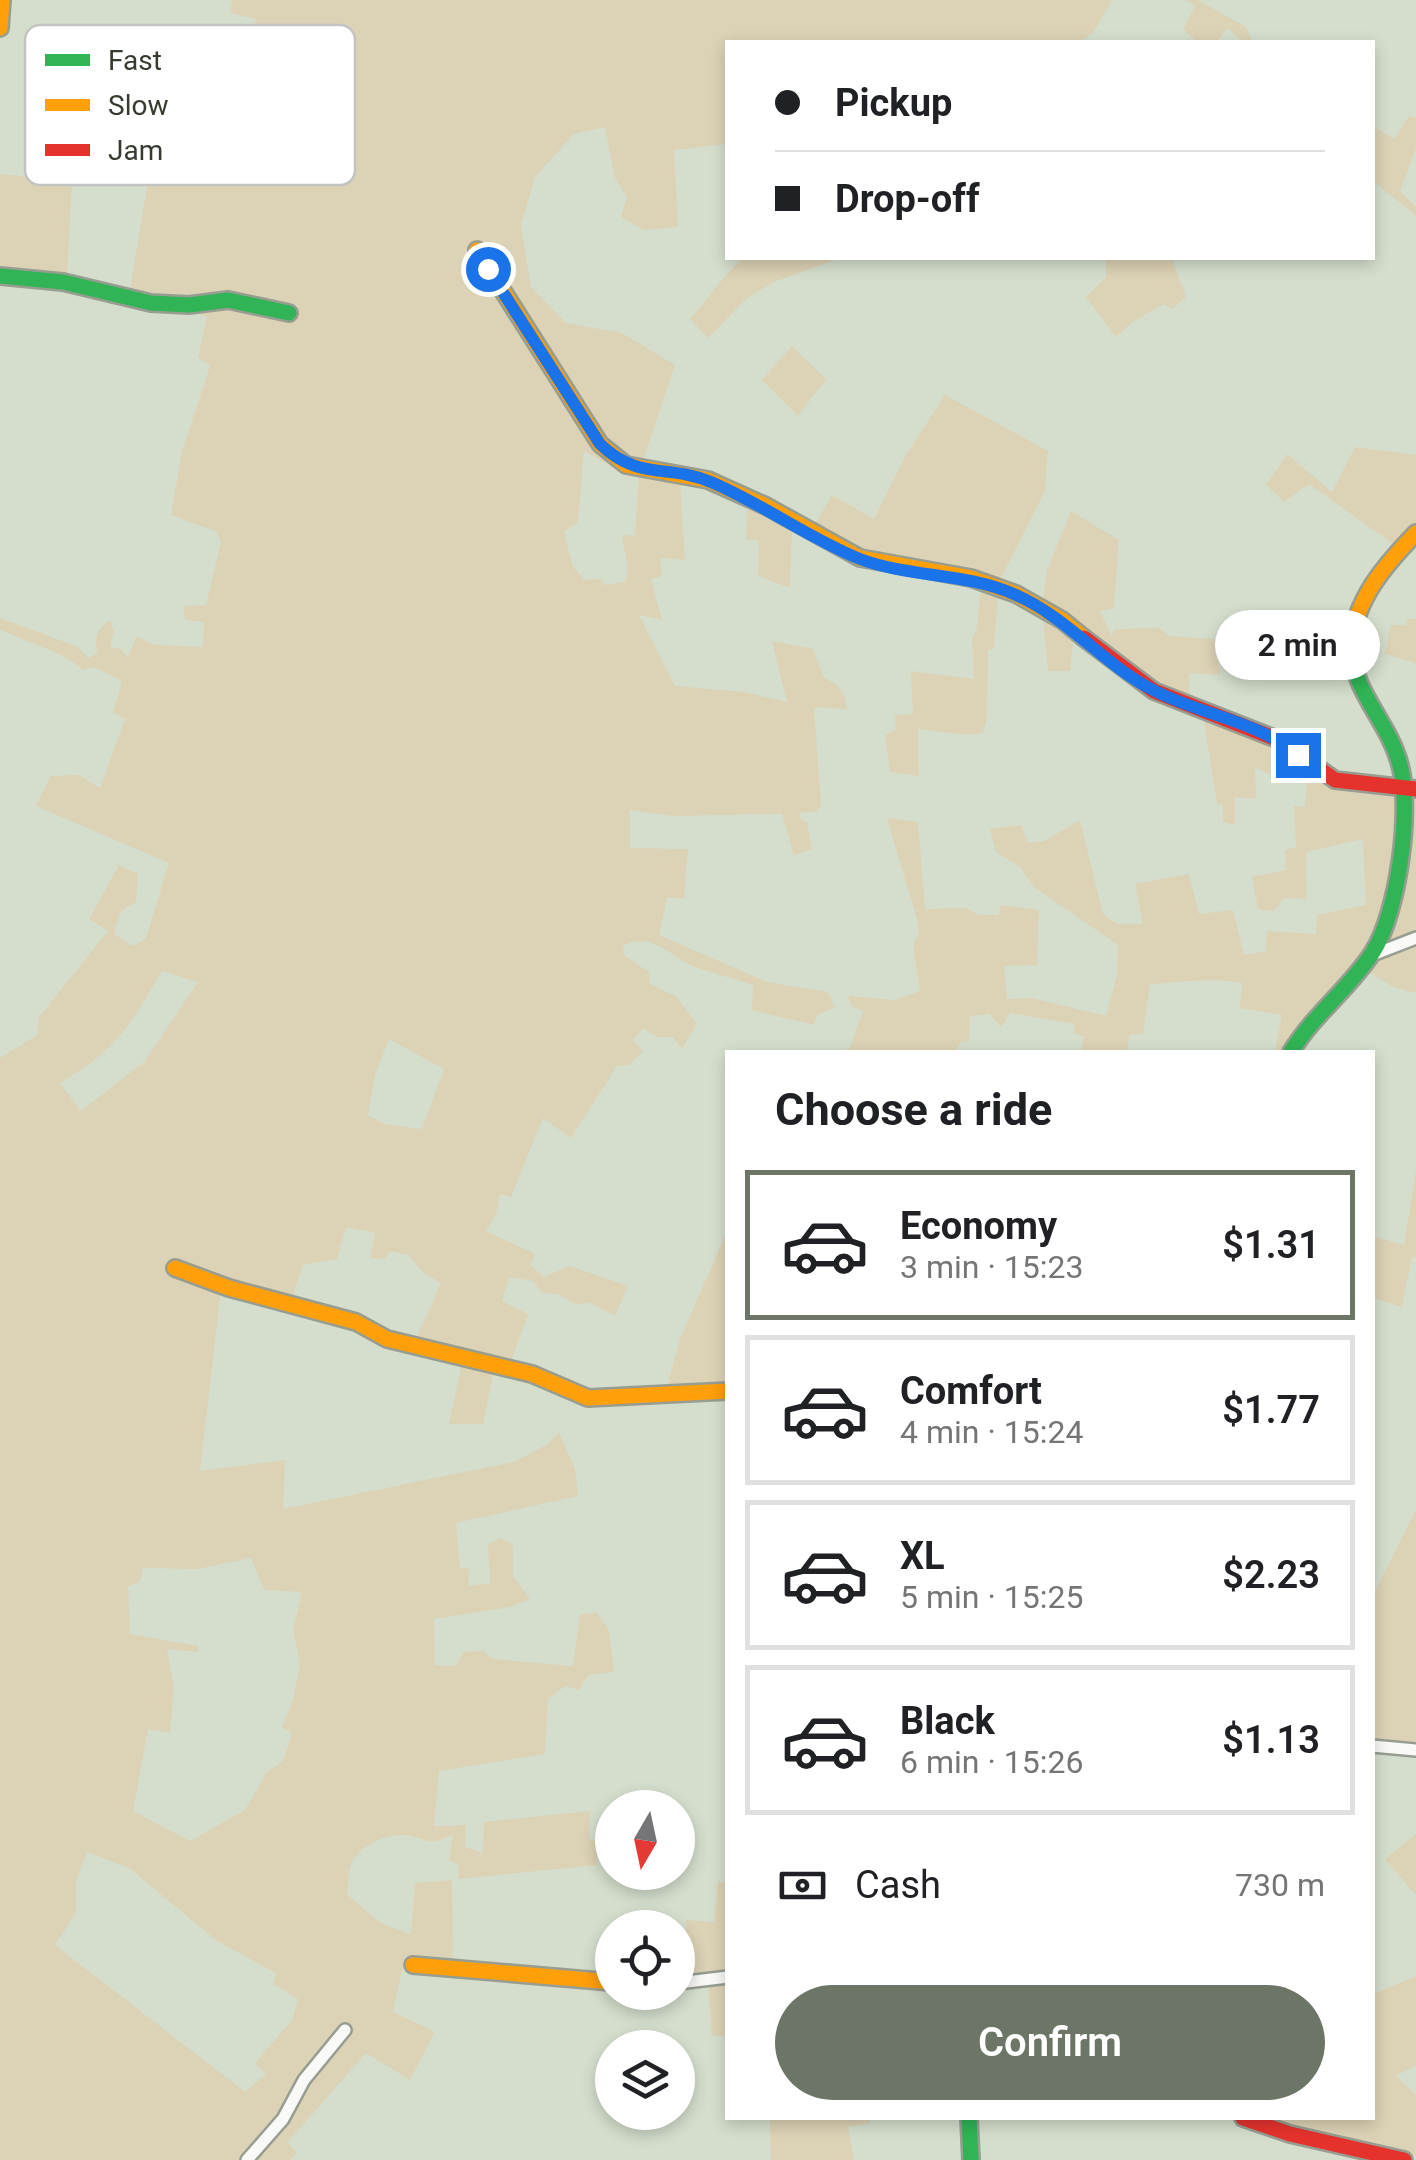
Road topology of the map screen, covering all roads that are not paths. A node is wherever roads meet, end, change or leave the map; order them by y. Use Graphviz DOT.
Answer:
graph roads {
  1 [pos="2,0"];
  2 [pos="0,28"];
  3 [pos="477,250"];
  4 [pos="0,276"];
  5 [pos="289,313"];
  6 [pos="1416,533"];
  7 [pos="1410,789"];
  8 [pos="1416,938"];
  9 [pos="1375,954"];
  10 [pos="1292,1050"];
  11 [pos="175,1268"];
  12 [pos="725,1390"];
  13 [pos="1375,1746"];
  14 [pos="1416,1750"];
  15 [pos="413,1965"];
  16 [pos="725,1977"];
  17 [pos="695,1980"];
  18 [pos="595,1981"];
  19 [pos="344,2030"];
  20 [pos="969,2120"];
  21 [pos="1248,2120"];
  22 [pos="247,2160"];
  23 [pos="971,2160"];
  24 [pos="1404,2160"];
  1 -- 2 [label="street"];
  3 -- 7 [label="street"];
  4 -- 5 [label="street"];
  6 -- 7 [label="street"];
  7 -- 9 [label="street"];
  8 -- 9 [label="street"];
  9 -- 10 [label="street"];
  11 -- 12 [label="street"];
  13 -- 14 [label="street"];
  15 -- 18 [label="street"];
  16 -- 17 [label="street"];
  19 -- 22 [label="street"];
  20 -- 23 [label="street"];
  21 -- 24 [label="street"];
}
